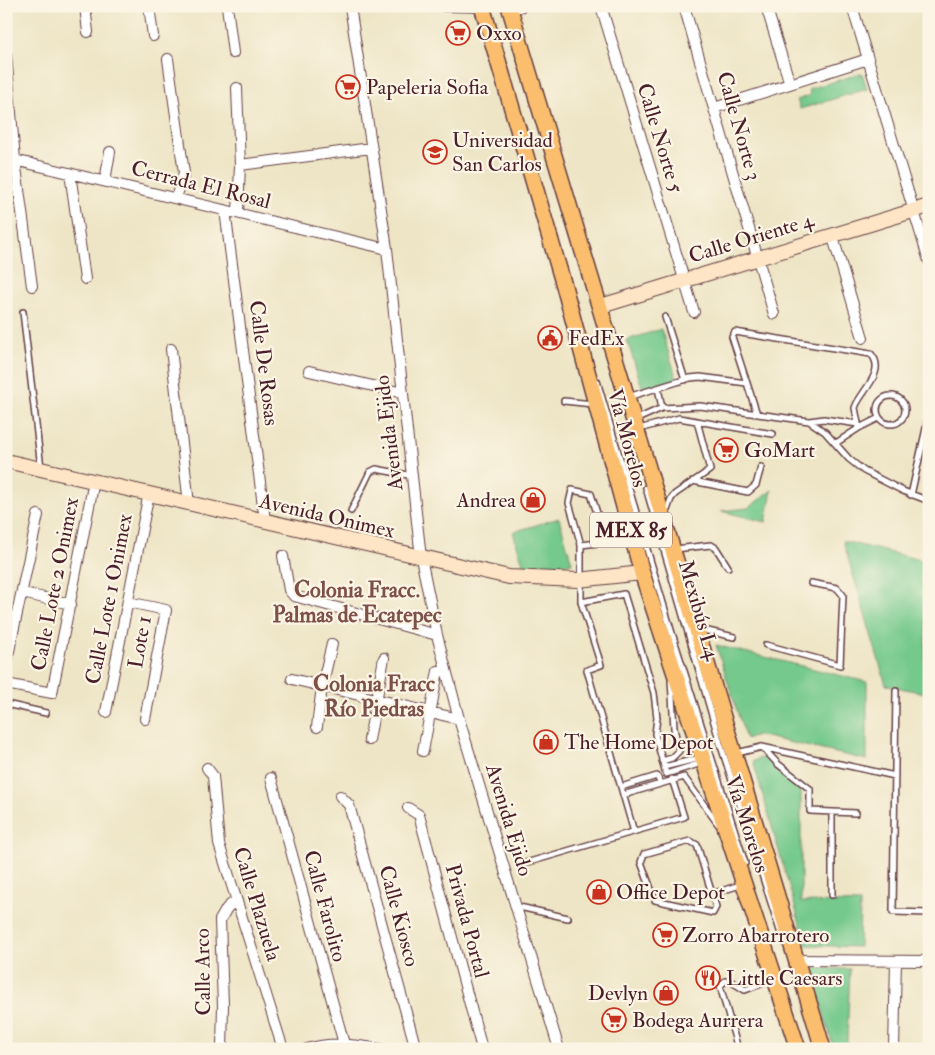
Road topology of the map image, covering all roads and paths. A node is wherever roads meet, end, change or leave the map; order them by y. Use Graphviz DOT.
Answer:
graph roads {
  1 [pos="85,6"];
  2 [pos="149,6"];
  3 [pos="227,6"];
  4 [pos="350,6"];
  5 [pos="443,6"];
  6 [pos="601,6"];
  7 [pos="684,6"];
  8 [pos="766,6"];
  9 [pos="852,6"];
  10 [pos="484,7"];
  11 [pos="512,7"];
  12 [pos="88,32"];
  13 [pos="153,36"];
  14 [pos="233,53"];
  15 [pos="6,54"];
  16 [pos="168,59"];
  17 [pos="868,59"];
  18 [pos="790,84"];
  19 [pos="237,88"];
  20 [pos="714,108"];
  21 [pos="371,148"];
  22 [pos="110,152"];
  23 [pos="11,159"];
  24 [pos="240,165"];
  25 [pos="70,173"];
  26 [pos="105,181"];
  27 [pos="176,198"];
  28 [pos="929,206"];
  29 [pos="225,210"];
  30 [pos="914,211"];
  31 [pos="238,213"];
  32 [pos="832,234"];
  33 [pos="387,249"];
  34 [pos="758,257"];
  35 [pos="929,261"];
  36 [pos="86,279"];
  37 [pos="684,280"];
  38 [pos="32,286"];
  39 [pos="601,306"];
  40 [pos="23,312"];
  41 [pos="694,312"];
  42 [pos="774,314"];
  43 [pos="665,317"];
  44 [pos="863,338"];
  45 [pos="171,349"];
  46 [pos="594,369"];
  47 [pos="309,370"];
  48 [pos="597,378"];
  49 [pos="685,380"];
  50 [pos="747,383"];
  51 [pos="658,388"];
  52 [pos="402,393"];
  53 [pos="628,398"];
  54 [pos="564,400"];
  55 [pos="596,404"];
  56 [pos="662,408"];
  57 [pos="757,414"];
  58 [pos="929,415"];
  59 [pos="879,418"];
  60 [pos="697,421"];
  61 [pos="809,422"];
  62 [pos="635,425"];
  63 [pos="858,426"];
  64 [pos="773,434"];
  65 [pos="836,444"];
  66 [pos="637,455"];
  67 [pos="6,461"];
  68 [pos="760,467"];
  69 [pos="41,469"];
  70 [pos="413,476"];
  71 [pos="94,481"];
  72 [pos="693,481"];
  73 [pos="645,483"];
  74 [pos="149,494"];
  75 [pos="911,495"];
  76 [pos="929,501"];
  77 [pos="189,504"];
  78 [pos="351,511"];
  79 [pos="38,515"];
  80 [pos="664,521"];
  81 [pos="265,522"];
  82 [pos="632,536"];
  83 [pos="606,542"];
  84 [pos="581,545"];
  85 [pos="672,550"];
  86 [pos="283,556"];
  87 [pos="421,558"];
  88 [pos="728,567"];
  89 [pos="642,573"];
  90 [pos="582,580"];
  91 [pos="811,583"];
  92 [pos="22,593"];
  93 [pos="128,602"];
  94 [pos="581,602"];
  95 [pos="71,604"];
  96 [pos="696,628"];
  97 [pos="437,636"];
  98 [pos="734,637"];
  99 [pos="332,644"];
  100 [pos="766,645"];
  101 [pos="384,658"];
  102 [pos="670,658"];
  103 [pos="6,665"];
  104 [pos="438,670"];
  105 [pos="292,679"];
  106 [pos="6,684"];
  107 [pos="322,686"];
  108 [pos="896,691"];
  109 [pos="376,698"];
  110 [pos="6,704"];
  111 [pos="430,711"];
  112 [pos="106,712"];
  113 [pos="46,713"];
  114 [pos="145,719"];
  115 [pos="459,719"];
  116 [pos="317,727"];
  117 [pos="369,740"];
  118 [pos="762,747"];
  119 [pos="423,751"];
  120 [pos="729,755"];
  121 [pos="662,761"];
  122 [pos="708,761"];
  123 [pos="207,768"];
  124 [pos="895,776"];
  125 [pos="270,778"];
  126 [pos="672,779"];
  127 [pos="660,783"];
  128 [pos="621,787"];
  129 [pos="623,794"];
  130 [pos="340,796"];
  131 [pos="408,808"];
  132 [pos="832,812"];
  133 [pos="856,813"];
  134 [pos="634,832"];
  135 [pos="731,843"];
  136 [pos="526,863"];
  137 [pos="746,868"];
  138 [pos="746,881"];
  139 [pos="712,894"];
  140 [pos="832,894"];
  141 [pos="235,901"];
  142 [pos="515,906"];
  143 [pos="929,913"];
  144 [pos="568,918"];
  145 [pos="796,960"];
  146 [pos="896,961"];
  147 [pos="929,962"];
  148 [pos="775,978"];
  149 [pos="344,1044"];
  150 [pos="359,1047"];
  151 [pos="222,1049"];
  152 [pos="283,1049"];
  153 [pos="307,1049"];
  154 [pos="380,1049"];
  155 [pos="416,1049"];
  156 [pos="482,1049"];
  157 [pos="559,1049"];
  158 [pos="738,1049"];
  159 [pos="798,1049"];
  160 [pos="802,1049"];
  161 [pos="818,1049"];
  162 [pos="823,1049"];
  163 [pos="894,1049"];
  1 -- 12 [label="street"];
  2 -- 13 [label="street"];
  3 -- 14 [label="street"];
  4 -- 21 [label="street, Avenida Ejido"];
  5 -- 10 [label="street"];
  6 -- 37 [label="street, Calle Norte 5"];
  7 -- 20 [label="street, Calle Norte 3"];
  8 -- 18 [label="street"];
  9 -- 17 [label="street"];
  10 -- 46 [label="lane"];
  10 -- 55 [label="main road, Vía Morelos / MEX 85"];
  11 -- 39 [label="main road, Vía Morelos / MEX 85"];
  11 -- 66 [label="lane"];
  15 -- 23 [label="street"];
  16 -- 27 [label="street"];
  17 -- 18 [label="street"];
  17 -- 30 [label="street"];
  18 -- 20 [label="street"];
  19 -- 24 [label="street"];
  20 -- 34 [label="street, Calle Norte 3"];
  21 -- 24 [label="street"];
  21 -- 33 [label="street, Avenida Ejido"];
  22 -- 26 [label="street"];
  23 -- 25 [label="street, Cerrada El Rosal"];
  23 -- 38 [label="street"];
  24 -- 31 [label="street"];
  25 -- 26 [label="street, Cerrada El Rosal"];
  25 -- 36 [label="street"];
  26 -- 27 [label="street, Cerrada El Rosal"];
  27 -- 29 [label="street, Cerrada El Rosal"];
  28 -- 30 [label="street, Calle Oriente 4"];
  29 -- 31 [label="street, Cerrada El Rosal"];
  29 -- 81 [label="street, Calle De Rosas"];
  30 -- 32 [label="street, Calle Oriente 4"];
  30 -- 35 [label="street"];
  31 -- 33 [label="street, Cerrada El Rosal"];
  32 -- 34 [label="street, Calle Oriente 4"];
  32 -- 44 [label="street"];
  33 -- 52 [label="street, Avenida Ejido"];
  34 -- 37 [label="street, Calle Oriente 4"];
  34 -- 42 [label="street, Calle Norte 3"];
  37 -- 39 [label="street, Calle Oriente 4"];
  37 -- 41 [label="street, Calle Norte 5"];
  39 -- 53 [label="main road, Vía Morelos / MEX 85"];
  40 -- 69 [label="lane"];
  43 -- 49 [label="lane"];
  45 -- 77 [label="street"];
  47 -- 52 [label="street"];
  48 -- 122 [label="lane, Mexibús L4"];
  49 -- 50 [label="lane"];
  49 -- 51 [label="lane"];
  50 -- 57 [label="lane"];
  50 -- 63 [label="lane"];
  51 -- 53 [label="lane"];
  51 -- 56 [label="lane"];
  52 -- 70 [label="street, Avenida Ejido"];
  53 -- 62 [label="main road, Vía Morelos / MEX 85"];
  54 -- 55 [label="lane"];
  55 -- 82 [label="main road, Vía Morelos / MEX 85"];
  56 -- 57 [label="lane"];
  56 -- 62 [label="lane"];
  57 -- 61 [label="lane"];
  58 -- 75 [label="lane"];
  59 -- 59 [label="lane"];
  59 -- 63 [label="lane"];
  60 -- 62 [label="lane"];
  60 -- 64 [label="lane"];
  60 -- 72 [label="lane"];
  61 -- 63 [label="lane"];
  61 -- 65 [label="lane"];
  62 -- 80 [label="main road, Vía Morelos / MEX 85"];
  63 -- 65 [label="lane"];
  65 -- 75 [label="lane"];
  67 -- 69 [label="street, Avenida Onimex"];
  68 -- 72 [label="lane"];
  69 -- 71 [label="street, Avenida Onimex"];
  70 -- 78 [label="lane"];
  70 -- 87 [label="street, Avenida Ejido"];
  71 -- 74 [label="street, Avenida Onimex"];
  71 -- 95 [label="street, Calle Lote 2 Onimex"];
  72 -- 80 [label="lane"];
  73 -- 120 [label="lane, Mexibús L4"];
  74 -- 77 [label="street, Avenida Onimex"];
  74 -- 93 [label="street, Calle Lote 1 Onimex"];
  75 -- 76 [label="lane"];
  77 -- 81 [label="street, Avenida Onimex"];
  79 -- 92 [label="street"];
  80 -- 85 [label="main road, Vía Morelos / MEX 85"];
  81 -- 87 [label="street, Avenida Onimex"];
  82 -- 83 [label="lane"];
  82 -- 89 [label="main road, Vía Morelos / MEX 85"];
  83 -- 84 [label="lane"];
  83 -- 84 [label="lane"];
  84 -- 90 [label="lane"];
  85 -- 88 [label="lane"];
  85 -- 96 [label="main road, Vía Morelos / MEX 85"];
  86 -- 97 [label="street"];
  87 -- 90 [label="street, Avenida Onimex"];
  87 -- 97 [label="street, Avenida Ejido"];
  89 -- 90 [label="street, Avenida Onimex"];
  89 -- 102 [label="main road, Vía Morelos / MEX 85"];
  90 -- 94 [label="lane"];
  91 -- 100 [label="lane"];
  92 -- 95 [label="street"];
  92 -- 103 [label="street"];
  93 -- 112 [label="street, Calle Lote 1 Onimex"];
  93 -- 114 [label="street, Lote 1"];
  94 -- 121 [label="lane"];
  94 -- 128 [label="lane"];
  95 -- 106 [label="street, Calle Lote 2 Onimex"];
  96 -- 98 [label="lane"];
  96 -- 120 [label="main road, Vía Morelos / MEX 85"];
  97 -- 115 [label="street, Avenida Ejido"];
  99 -- 107 [label="street"];
  101 -- 109 [label="street"];
  102 -- 121 [label="lane"];
  102 -- 122 [label="main road, Vía Morelos / MEX 85"];
  104 -- 111 [label="street"];
  105 -- 107 [label="street"];
  107 -- 109 [label="street"];
  107 -- 116 [label="street"];
  108 -- 124 [label="lane"];
  109 -- 111 [label="street"];
  109 -- 117 [label="street"];
  110 -- 113 [label="lane"];
  111 -- 115 [label="street"];
  111 -- 119 [label="street"];
  115 -- 142 [label="street, Avenida Ejido"];
  118 -- 120 [label="lane"];
  118 -- 124 [label="lane"];
  118 -- 132 [label="lane"];
  120 -- 122 [label="lane"];
  120 -- 145 [label="main road, Vía Morelos / MEX 85"];
  120 -- 161 [label="lane, Mexibús L4"];
  121 -- 122 [label="lane"];
  122 -- 135 [label="main road, Vía Morelos / MEX 85"];
  122 -- 137 [label="lane, Mexibús L4"];
  123 -- 141 [label="street, Calle Plazuela"];
  124 -- 143 [label="lane"];
  125 -- 149 [label="street, Calle Farolito"];
  126 -- 127 [label="lane"];
  126 -- 134 [label="lane"];
  126 -- 135 [label="lane"];
  127 -- 128 [label="lane"];
  127 -- 129 [label="lane"];
  128 -- 129 [label="lane"];
  129 -- 134 [label="lane"];
  130 -- 155 [label="street, Calle Kiosco"];
  131 -- 156 [label="street, Privada Portal"];
  132 -- 133 [label="lane"];
  132 -- 140 [label="lane"];
  134 -- 136 [label="lane"];
  135 -- 138 [label="main road, Vía Morelos / MEX 85"];
  138 -- 139 [label="lane"];
  138 -- 148 [label="main road, Vía Morelos / MEX 85"];
  138 -- 160 [label="lane"];
  139 -- 139 [label="lane"];
  141 -- 151 [label="street, Calle Arco"];
  141 -- 152 [label="street, Calle Plazuela"];
  142 -- 144 [label="lane"];
  142 -- 157 [label="street, Avenida Ejido"];
  145 -- 146 [label="street"];
  145 -- 162 [label="main road, Vía Morelos / MEX 85"];
  146 -- 147 [label="street"];
  146 -- 163 [label="street"];
  148 -- 158 [label="lane"];
  148 -- 159 [label="main road, Vía Morelos / MEX 85"];
  149 -- 150 [label="street"];
  149 -- 153 [label="street"];
  150 -- 154 [label="street"];
}
